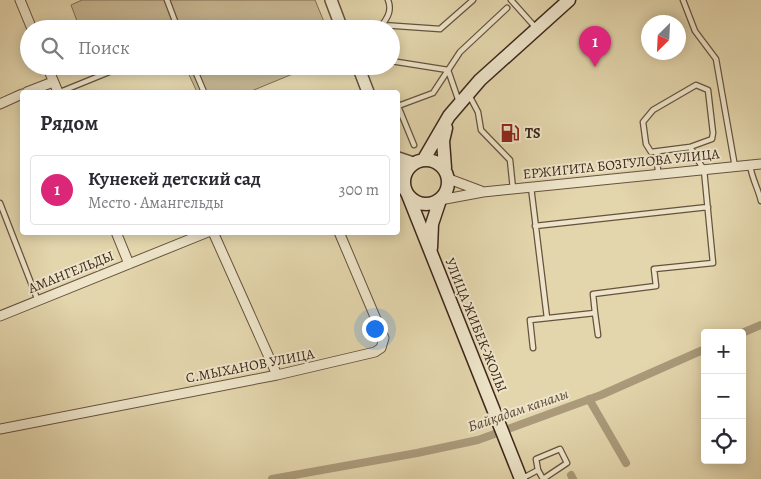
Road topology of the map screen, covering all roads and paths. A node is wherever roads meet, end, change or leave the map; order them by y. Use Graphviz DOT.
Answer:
graph roads {
  1 [pos="20,0"];
  2 [pos="167,0"];
  3 [pos="331,0"];
  4 [pos="388,0"];
  5 [pos="472,0"];
  6 [pos="511,0"];
  7 [pos="569,0"];
  8 [pos="683,0"];
  9 [pos="507,8"];
  10 [pos="28,20"];
  11 [pos="175,20"];
  12 [pos="339,20"];
  13 [pos="386,20"];
  14 [pos="400,28"];
  15 [pos="537,29"];
  16 [pos="400,62"];
  17 [pos="448,70"];
  18 [pos="50,75"];
  19 [pos="102,75"];
  20 [pos="197,75"];
  21 [pos="361,75"];
  22 [pos="53,82"];
  23 [pos="32,90"];
  24 [pos="58,90"];
  25 [pos="64,90"];
  26 [pos="203,90"];
  27 [pos="367,90"];
  28 [pos="20,95"];
  29 [pos="464,98"];
  30 [pos="0,104"];
  31 [pos="400,105"];
  32 [pos="400,111"];
  33 [pos="449,116"];
  34 [pos="414,145"];
  35 [pos="690,147"];
  36 [pos="657,153"];
  37 [pos="400,158"];
  38 [pos="418,161"];
  39 [pos="761,164"];
  40 [pos="750,165"];
  41 [pos="735,167"];
  42 [pos="704,170"];
  43 [pos="400,172"];
  44 [pos="447,173"];
  45 [pos="658,174"];
  46 [pos="531,187"];
  47 [pos="512,189"];
  48 [pos="406,190"];
  49 [pos="483,192"];
  50 [pos="440,200"];
  51 [pos="761,202"];
  52 [pos="0,203"];
  53 [pos="708,207"];
  54 [pos="536,226"];
  55 [pos="117,235"];
  56 [pos="201,235"];
  57 [pos="214,235"];
  58 [pos="340,235"];
  59 [pos="431,253"];
  60 [pos="129,264"];
  61 [pos="38,301"];
  62 [pos="595,313"];
  63 [pos="0,316"];
  64 [pos="547,318"];
  65 [pos="598,335"];
  66 [pos="533,348"];
  67 [pos="277,375"];
  68 [pos="0,429"];
  69 [pos="538,470"];
  70 [pos="522,479"];
  1 -- 10 [label="street"];
  2 -- 11 [label="lane"];
  3 -- 12 [label="street"];
  4 -- 13 [label="lane"];
  5 -- 14 [label="lane"];
  6 -- 15 [label="lane"];
  7 -- 15 [label="main road"];
  8 -- 41 [label="lane"];
  9 -- 17 [label="lane"];
  15 -- 29 [label="main road"];
  16 -- 17 [label="lane"];
  17 -- 29 [label="lane"];
  17 -- 31 [label="lane"];
  18 -- 22 [label="street"];
  19 -- 25 [label="lane"];
  20 -- 26 [label="lane"];
  21 -- 27 [label="street"];
  22 -- 23 [label="street"];
  22 -- 24 [label="street"];
  28 -- 30 [label="street"];
  29 -- 33 [label="main road"];
  29 -- 47 [label="lane"];
  32 -- 34 [label="lane"];
  33 -- 38 [label="main road"];
  33 -- 44 [label="main road"];
  35 -- 36 [label="lane"];
  35 -- 36 [label="lane"];
  35 -- 42 [label="lane"];
  36 -- 45 [label="lane"];
  37 -- 38 [label="street"];
  38 -- 44 [label="main road"];
  38 -- 48 [label="main road"];
  39 -- 40 [label="street, ЕРЖИГИТА БОЗГУЛОВА УЛИЦА"];
  40 -- 41 [label="street, ЕРЖИГИТА БОЗГУЛОВА УЛИЦА"];
  40 -- 51 [label="lane"];
  41 -- 42 [label="street, ЕРЖИГИТА БОЗГУЛОВА УЛИЦА"];
  42 -- 45 [label="street, ЕРЖИГИТА БОЗГУЛОВА УЛИЦА"];
  42 -- 53 [label="lane"];
  43 -- 48 [label="street"];
  44 -- 49 [label="street"];
  44 -- 50 [label="main road"];
  45 -- 46 [label="street, ЕРЖИГИТА БОЗГУЛОВА УЛИЦА"];
  46 -- 47 [label="street, ЕРЖИГИТА БОЗГУЛОВА УЛИЦА"];
  46 -- 54 [label="lane"];
  47 -- 49 [label="street, ЕРЖИГИТА БОЗГУЛОВА УЛИЦА"];
  48 -- 50 [label="main road"];
  48 -- 59 [label="main road, УЛИЦА ЖИБЕК-ЖОЛЫ"];
  49 -- 50 [label="street, ЕРЖИГИТА БОЗГУЛОВА УЛИЦА"];
  50 -- 59 [label="main road"];
  52 -- 61 [label="lane"];
  53 -- 54 [label="lane"];
  53 -- 62 [label="lane"];
  54 -- 64 [label="lane"];
  55 -- 60 [label="street"];
  56 -- 60 [label="street, АМАНГЕЛЬДЫ"];
  57 -- 67 [label="street"];
  58 -- 67 [label="street, С.МЫХАНОВ УЛИЦА"];
  59 -- 70 [label="main road, УЛИЦА ЖИБЕК-ЖОЛЫ"];
  60 -- 61 [label="street, АМАНГЕЛЬДЫ"];
  61 -- 63 [label="street, АМАНГЕЛЬДЫ"];
  62 -- 64 [label="lane"];
  62 -- 65 [label="lane"];
  64 -- 66 [label="lane"];
  67 -- 68 [label="street, С.МЫХАНОВ УЛИЦА"];
  69 -- 69 [label="lane"];
  69 -- 70 [label="lane"];
}
